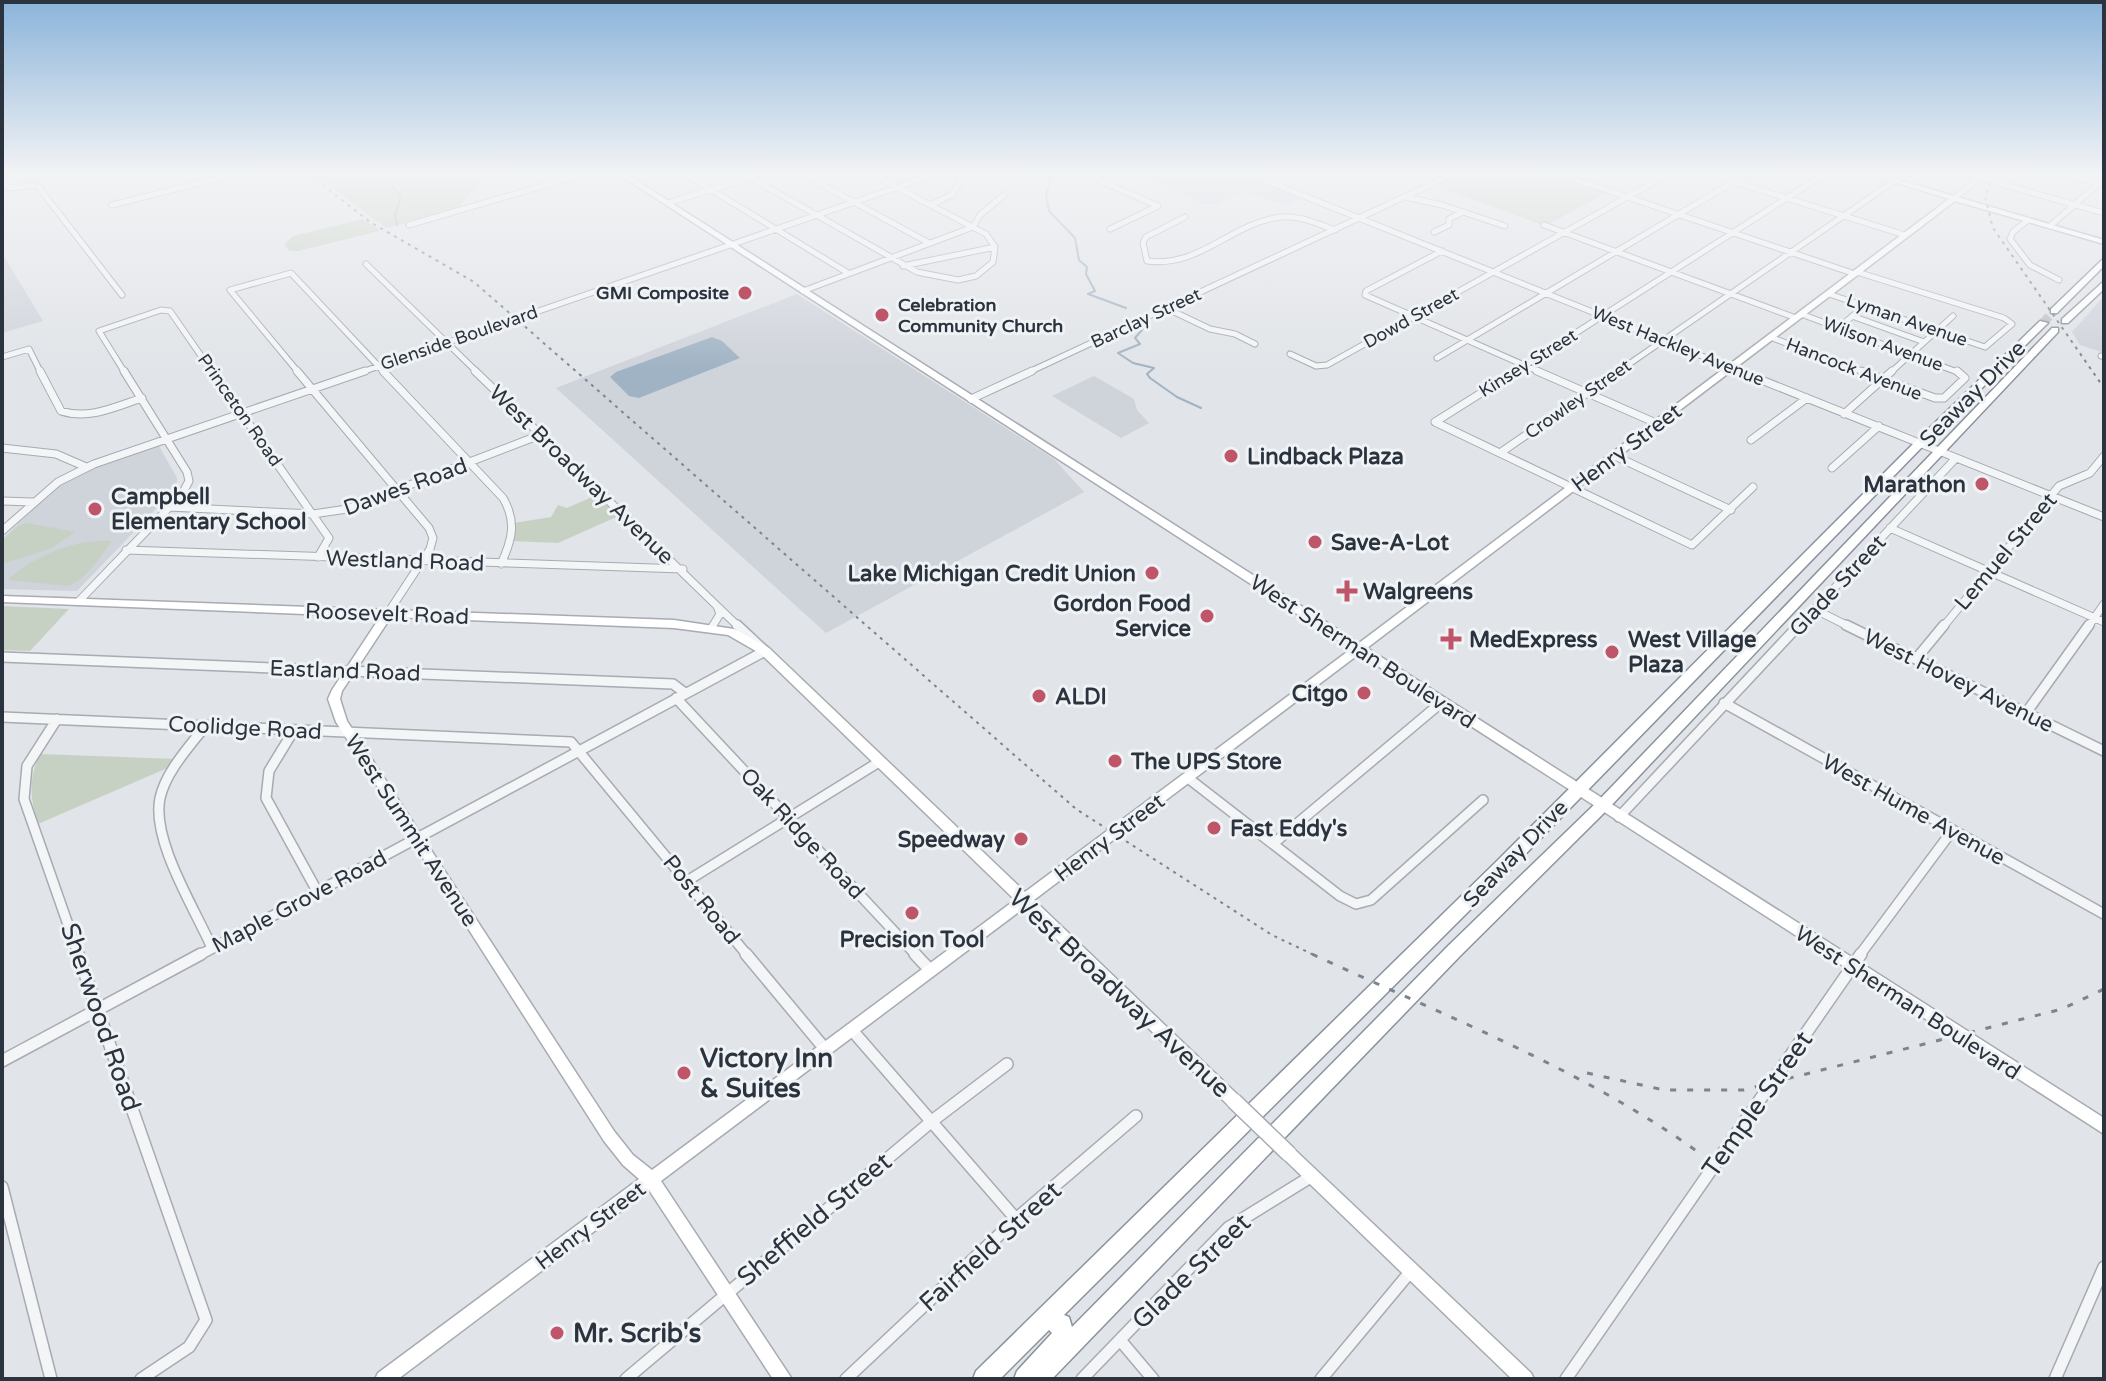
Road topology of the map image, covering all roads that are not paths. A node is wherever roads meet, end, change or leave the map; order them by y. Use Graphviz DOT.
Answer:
graph roads {
  1 [pos="79,239"];
  2 [pos="725,239"];
  3 [pos="745,239"];
  4 [pos="792,239"];
  5 [pos="858,239"];
  6 [pos="922,239"];
  7 [pos="939,239"];
  8 [pos="990,239"];
  9 [pos="1146,239"];
  10 [pos="1230,239"];
  11 [pos="1315,239"];
  12 [pos="1413,239"];
  13 [pos="1551,239"];
  14 [pos="1581,239"];
  15 [pos="1637,239"];
  16 [pos="1723,239"];
  17 [pos="1752,239"];
  18 [pos="1810,239"];
  19 [pos="1899,239"];
  20 [pos="2010,239"];
  21 [pos="929,243"];
  22 [pos="732,244"];
  23 [pos="995,247"];
  24 [pos="1442,251"];
  25 [pos="1616,252"];
  26 [pos="1791,253"];
  27 [pos="890,258"];
  28 [pos="366,264"];
  29 [pos="2104,264"];
  30 [pos="903,266"];
  31 [pos="1493,272"];
  32 [pos="1671,272"];
  33 [pos="848,273"];
  34 [pos="1856,273"];
  35 [pos="2059,280"];
  36 [pos="2104,281"];
  37 [pos="803,291"];
  38 [pos="1546,293"];
  39 [pos="1731,294"];
  40 [pos="1829,294"];
  41 [pos="122,295"];
  42 [pos="1865,306"];
  43 [pos="1166,308"];
  44 [pos="2054,311"];
  45 [pos="1603,316"];
  46 [pos="1798,316"];
  47 [pos="1852,316"];
  48 [pos="1953,316"];
  49 [pos="1413,317"];
  50 [pos="2065,321"];
  51 [pos="2043,323"];
  52 [pos="1200,325"];
  53 [pos="1838,328"];
  54 [pos="1189,330"];
  55 [pos="2055,330"];
  56 [pos="1937,331"];
  57 [pos="1770,337"];
  58 [pos="1467,340"];
  59 [pos="1663,340"];
  60 [pos="1924,342"];
  61 [pos="446,343"];
  62 [pos="1255,344"];
  63 [pos="1290,354"];
  64 [pos="1911,354"];
  65 [pos="2,357"];
  66 [pos="1437,358"];
  67 [pos="379,366"];
  68 [pos="1526,366"];
  69 [pos="1731,367"];
  70 [pos="1882,379"];
  71 [pos="313,388"];
  72 [pos="1587,393"];
  73 [pos="142,398"];
  74 [pos="1807,398"];
  75 [pos="971,399"];
  76 [pos="1938,399"];
  77 [pos="1963,401"];
  78 [pos="243,413"];
  79 [pos="1844,414"];
  80 [pos="1656,423"];
  81 [pos="1879,426"];
  82 [pos="540,435"];
  83 [pos="167,438"];
  84 [pos="1751,440"];
  85 [pos="1917,446"];
  86 [pos="2,448"];
  87 [pos="1942,449"];
  88 [pos="1500,453"];
  89 [pos="2103,453"];
  90 [pos="1615,456"];
  91 [pos="1956,458"];
  92 [pos="470,463"];
  93 [pos="86,467"];
  94 [pos="1832,468"];
  95 [pos="1753,487"];
  96 [pos="1572,488"];
  97 [pos="398,491"];
  98 [pos="1899,494"];
  99 [pos="2051,496"];
  100 [pos="2,501"];
  101 [pos="33,502"];
  102 [pos="169,507"];
  103 [pos="1731,510"];
  104 [pos="313,514"];
  105 [pos="2104,517"];
  106 [pos="1890,528"];
  107 [pos="2,531"];
  108 [pos="126,550"];
  109 [pos="318,557"];
  110 [pos="422,560"];
  111 [pos="501,564"];
  112 [pos="683,569"];
  113 [pos="1988,571"];
  114 [pos="2,599"];
  115 [pos="79,601"];
  116 [pos="2104,604"];
  117 [pos="717,606"];
  118 [pos="1814,609"];
  119 [pos="388,613"];
  120 [pos="2094,617"];
  121 [pos="2104,622"];
  122 [pos="712,627"];
  123 [pos="1360,649"];
  124 [pos="765,651"];
  125 [pos="2,657"];
  126 [pos="1916,659"];
  127 [pos="348,671"];
  128 [pos="680,696"];
  129 [pos="1442,702"];
  130 [pos="1724,703"];
  131 [pos="1654,712"];
  132 [pos="2026,713"];
  133 [pos="2,717"];
  134 [pos="57,719"];
  135 [pos="206,725"];
  136 [pos="294,730"];
  137 [pos="348,732"];
  138 [pos="580,750"];
  139 [pos="2104,751"];
  140 [pos="879,762"];
  141 [pos="1188,778"];
  142 [pos="1572,794"];
  143 [pos="1483,800"];
  144 [pos="1604,803"];
  145 [pos="1619,817"];
  146 [pos="790,818"];
  147 [pos="1952,831"];
  148 [pos="418,837"];
  149 [pos="1274,843"];
  150 [pos="687,881"];
  151 [pos="317,891"];
  152 [pos="1515,892"];
  153 [pos="1022,901"];
  154 [pos="2104,914"];
  155 [pos="212,948"];
  156 [pos="1852,966"];
  157 [pos="930,970"];
  158 [pos="98,1009"];
  159 [pos="851,1029"];
  160 [pos="825,1049"];
  161 [pos="2,1061"];
  162 [pos="1007,1064"];
  163 [pos="1136,1116"];
  164 [pos="932,1121"];
  165 [pos="2104,1127"];
  166 [pos="1312,1176"];
  167 [pos="651,1179"];
  168 [pos="2,1187"];
  169 [pos="1016,1219"];
  170 [pos="2104,1267"];
  171 [pos="1411,1271"];
  172 [pos="727,1292"];
  173 [pos="1047,1318"];
  174 [pos="1120,1340"];
  175 [pos="51,1379"];
  176 [pos="141,1379"];
  177 [pos="384,1379"];
  178 [pos="626,1379"];
  179 [pos="783,1379"];
  180 [pos="846,1379"];
  181 [pos="984,1379"];
  182 [pos="1025,1379"];
  183 [pos="1037,1379"];
  184 [pos="1082,1379"];
  185 [pos="1153,1379"];
  186 [pos="1321,1379"];
  187 [pos="1525,1379"];
  188 [pos="1566,1379"];
  189 [pos="2055,1379"];
  1 -- 41 [label="street"];
  2 -- 22 [label="main road, West Sherman Boulevard"];
  3 -- 22 [label="street, Glenside Boulevard"];
  4 -- 33 [label="street"];
  5 -- 27 [label="street"];
  6 -- 21 [label="street"];
  7 -- 21 [label="street"];
  8 -- 23 [label="street"];
  9 -- 10 [label="street"];
  11 -- 43 [label="street, Barclay Street"];
  12 -- 24 [label="street, West Hackley Avenue"];
  13 -- 31 [label="street, Dowd Street"];
  14 -- 25 [label="street, Wilson Avenue"];
  15 -- 25 [label="street"];
  16 -- 32 [label="street, Kinsey Street"];
  17 -- 26 [label="street"];
  18 -- 26 [label="street, Crowley Street"];
  19 -- 34 [label="main road, Henry Street"];
  20 -- 35 [label="street"];
  21 -- 27 [label="street"];
  22 -- 37 [label="main road, West Sherman Boulevard"];
  22 -- 61 [label="street, Glenside Boulevard"];
  23 -- 30 [label="street"];
  23 -- 30 [label="street"];
  24 -- 31 [label="street, West Hackley Avenue"];
  24 -- 49 [label="street"];
  25 -- 32 [label="street, Wilson Avenue"];
  25 -- 38 [label="street"];
  26 -- 34 [label="street"];
  26 -- 39 [label="street, Crowley Street"];
  27 -- 30 [label="street"];
  27 -- 33 [label="street"];
  28 -- 61 [label="street, West Broadway Avenue"];
  29 -- 36 [label="highway"];
  29 -- 44 [label="highway"];
  31 -- 38 [label="street, West Hackley Avenue"];
  31 -- 49 [label="street, Dowd Street"];
  32 -- 39 [label="street, Wilson Avenue"];
  32 -- 45 [label="street, Kinsey Street"];
  33 -- 37 [label="street"];
  34 -- 40 [label="main road, Henry Street"];
  34 -- 56 [label="street, Lyman Avenue"];
  36 -- 50 [label="highway"];
  37 -- 75 [label="main road, West Sherman Boulevard"];
  38 -- 45 [label="street, West Hackley Avenue"];
  38 -- 58 [label="street"];
  39 -- 46 [label="street, Wilson Avenue"];
  39 -- 59 [label="street, Crowley Street"];
  40 -- 42 [label="street, Lyman Avenue"];
  40 -- 46 [label="main road, Henry Street"];
  42 -- 47 [label="street"];
  42 -- 56 [label="street, Lyman Avenue"];
  43 -- 52 [label="street"];
  43 -- 75 [label="street, Barclay Street"];
  45 -- 59 [label="street, West Hackley Avenue"];
  45 -- 68 [label="street, Kinsey Street"];
  46 -- 53 [label="street, Wilson Avenue"];
  46 -- 57 [label="main road, Henry Street"];
  47 -- 53 [label="street"];
  47 -- 60 [label="street"];
  48 -- 56 [label="street"];
  49 -- 58 [label="street"];
  49 -- 63 [label="street, Dowd Street"];
  51 -- 77 [label="highway, Seaway Drive"];
  52 -- 54 [label="street"];
  52 -- 62 [label="street"];
  53 -- 64 [label="street, Wilson Avenue"];
  55 -- 87 [label="highway, Seaway Drive"];
  56 -- 60 [label="street"];
  57 -- 69 [label="main road, Henry Street"];
  57 -- 70 [label="street, Hancock Avenue"];
  58 -- 66 [label="street"];
  58 -- 68 [label="street"];
  59 -- 69 [label="street, West Hackley Avenue"];
  59 -- 72 [label="street, Crowley Street"];
  60 -- 64 [label="street"];
  61 -- 67 [label="street, Glenside Boulevard"];
  61 -- 82 [label="street, West Broadway Avenue"];
  64 -- 70 [label="street"];
  64 -- 76 [label="street, Wilson Avenue"];
  65 -- 73 [label="street"];
  67 -- 71 [label="street, Glenside Boulevard"];
  67 -- 71 [label="street, West Summit Avenue"];
  67 -- 92 [label="street"];
  68 -- 72 [label="street"];
  68 -- 88 [label="street, Kinsey Street"];
  69 -- 74 [label="street, West Hackley Avenue"];
  69 -- 80 [label="main road, Henry Street"];
  70 -- 76 [label="street, Hancock Avenue"];
  70 -- 79 [label="street"];
  71 -- 78 [label="street, Glenside Boulevard"];
  71 -- 97 [label="street, West Summit Avenue"];
  72 -- 80 [label="street"];
  72 -- 88 [label="street, Crowley Street"];
  73 -- 78 [label="street, Princeton Road"];
  73 -- 83 [label="street"];
  74 -- 79 [label="street, West Hackley Avenue"];
  74 -- 84 [label="street"];
  75 -- 123 [label="main road, West Sherman Boulevard"];
  77 -- 85 [label="highway, Seaway Drive"];
  77 -- 87 [label="highway"];
  78 -- 83 [label="street, Glenside Boulevard"];
  78 -- 104 [label="street, Princeton Road"];
  79 -- 81 [label="street, West Hackley Avenue"];
  80 -- 90 [label="main road, Henry Street"];
  81 -- 85 [label="street, West Hackley Avenue"];
  81 -- 94 [label="street"];
  82 -- 92 [label="street, Dawes Road"];
  82 -- 112 [label="street, West Broadway Avenue"];
  83 -- 93 [label="street, Glenside Boulevard"];
  83 -- 102 [label="street"];
  85 -- 87 [label="street, West Hackley Avenue"];
  85 -- 98 [label="highway"];
  85 -- 131 [label="highway, Seaway Drive"];
  86 -- 93 [label="street"];
  87 -- 91 [label="street, West Hackley Avenue"];
  87 -- 98 [label="highway, Seaway Drive"];
  88 -- 96 [label="street"];
  89 -- 99 [label="street, Lemuel Street"];
  90 -- 96 [label="main road, Henry Street"];
  90 -- 103 [label="street"];
  91 -- 99 [label="street, West Hackley Avenue"];
  91 -- 106 [label="street, Glade Street"];
  92 -- 97 [label="street, Dawes Road"];
  92 -- 111 [label="street"];
  93 -- 101 [label="street, Glenside Boulevard"];
  95 -- 103 [label="street"];
  96 -- 103 [label="street"];
  96 -- 123 [label="main road, Henry Street"];
  97 -- 104 [label="street, Dawes Road"];
  97 -- 110 [label="street, West Summit Avenue"];
  98 -- 144 [label="highway, Seaway Drive"];
  99 -- 105 [label="street, West Hackley Avenue"];
  99 -- 113 [label="street, Lemuel Street"];
  100 -- 101 [label="street"];
  101 -- 107 [label="street, Glenside Boulevard"];
  102 -- 104 [label="street, Dawes Road"];
  102 -- 108 [label="street"];
  104 -- 109 [label="street, Princeton Road"];
  106 -- 113 [label="street"];
  106 -- 118 [label="street, Glade Street"];
  108 -- 109 [label="street, Westland Road"];
  108 -- 115 [label="street"];
  109 -- 110 [label="street, Westland Road"];
  110 -- 111 [label="street, Westland Road"];
  110 -- 119 [label="street, West Summit Avenue"];
  111 -- 112 [label="street, Westland Road"];
  112 -- 117 [label="street, West Broadway Avenue"];
  113 -- 120 [label="street"];
  113 -- 126 [label="street, Lemuel Street"];
  114 -- 115 [label="main road, Roosevelt Road"];
  115 -- 119 [label="main road, Roosevelt Road"];
  116 -- 120 [label="street"];
  117 -- 122 [label="street"];
  117 -- 124 [label="street, West Broadway Avenue"];
  118 -- 126 [label="street, West Hovey Avenue"];
  118 -- 130 [label="street, Glade Street"];
  119 -- 122 [label="main road, Roosevelt Road"];
  119 -- 127 [label="main road, West Summit Avenue"];
  120 -- 121 [label="street"];
  120 -- 132 [label="street"];
  122 -- 124 [label="main road, Roosevelt Road"];
  123 -- 129 [label="main road, West Sherman Boulevard"];
  123 -- 141 [label="main road, Henry Street"];
  124 -- 128 [label="street, Maple Grove Road"];
  124 -- 140 [label="main road, West Broadway Avenue"];
  125 -- 127 [label="street, Eastland Road"];
  126 -- 132 [label="street, West Hovey Avenue"];
  127 -- 128 [label="street, Eastland Road"];
  127 -- 137 [label="main road, West Summit Avenue"];
  128 -- 138 [label="street, Maple Grove Road"];
  128 -- 146 [label="street, Oak Ridge Road"];
  129 -- 142 [label="main road, West Sherman Boulevard"];
  129 -- 149 [label="street"];
  130 -- 145 [label="street, Glade Street"];
  130 -- 147 [label="street, West Hume Avenue"];
  131 -- 142 [label="highway, Seaway Drive"];
  131 -- 144 [label="highway"];
  132 -- 139 [label="street, West Hovey Avenue"];
  133 -- 134 [label="street, Coolidge Road"];
  134 -- 135 [label="street, Coolidge Road"];
  134 -- 158 [label="street, Sherwood Road"];
  135 -- 136 [label="street, Coolidge Road"];
  135 -- 155 [label="street"];
  136 -- 137 [label="street, Coolidge Road"];
  136 -- 151 [label="street"];
  137 -- 138 [label="street, Coolidge Road"];
  137 -- 148 [label="main road, West Summit Avenue"];
  138 -- 148 [label="street, Maple Grove Road"];
  138 -- 150 [label="street, Post Road"];
  140 -- 146 [label="street"];
  140 -- 153 [label="main road, West Broadway Avenue"];
  141 -- 149 [label="street"];
  141 -- 153 [label="main road, Henry Street"];
  142 -- 144 [label="main road, West Sherman Boulevard"];
  142 -- 152 [label="highway"];
  142 -- 173 [label="highway, Seaway Drive"];
  143 -- 149 [label="street"];
  144 -- 145 [label="main road, West Sherman Boulevard"];
  144 -- 152 [label="highway, Seaway Drive"];
  145 -- 156 [label="main road, West Sherman Boulevard"];
  146 -- 150 [label="street"];
  146 -- 157 [label="street, Oak Ridge Road"];
  147 -- 154 [label="street, West Hume Avenue"];
  147 -- 156 [label="street, Temple Street"];
  148 -- 151 [label="street, Maple Grove Road"];
  148 -- 167 [label="main road, West Summit Avenue"];
  150 -- 160 [label="street, Post Road"];
  151 -- 155 [label="street, Maple Grove Road"];
  152 -- 183 [label="highway, Seaway Drive"];
  153 -- 157 [label="main road, Henry Street"];
  153 -- 166 [label="main road, West Broadway Avenue, bridge"];
  155 -- 158 [label="street, Maple Grove Road"];
  156 -- 165 [label="main road, West Sherman Boulevard"];
  156 -- 188 [label="street, Temple Street"];
  157 -- 159 [label="main road, Henry Street"];
  158 -- 161 [label="street, Maple Grove Road"];
  158 -- 176 [label="street, Sherwood Road"];
  159 -- 160 [label="main road, Henry Street"];
  159 -- 164 [label="street"];
  160 -- 167 [label="main road, Henry Street"];
  162 -- 164 [label="street, Sheffield Street"];
  163 -- 169 [label="street, Fairfield Street"];
  164 -- 169 [label="street"];
  164 -- 172 [label="street, Sheffield Street"];
  166 -- 171 [label="main road, West Broadway Avenue"];
  166 -- 174 [label="street, Glade Street"];
  167 -- 172 [label="main road, West Summit Avenue"];
  167 -- 177 [label="main road, Henry Street"];
  168 -- 175 [label="street"];
  169 -- 180 [label="street, Fairfield Street"];
  170 -- 189 [label="street"];
  171 -- 186 [label="street"];
  171 -- 187 [label="main road, West Broadway Avenue"];
  172 -- 178 [label="street, Sheffield Street"];
  172 -- 179 [label="main road, West Summit Avenue"];
  173 -- 181 [label="highway, Seaway Drive"];
  173 -- 182 [label="highway"];
  174 -- 184 [label="street, Glade Street"];
  174 -- 185 [label="street"];
}
